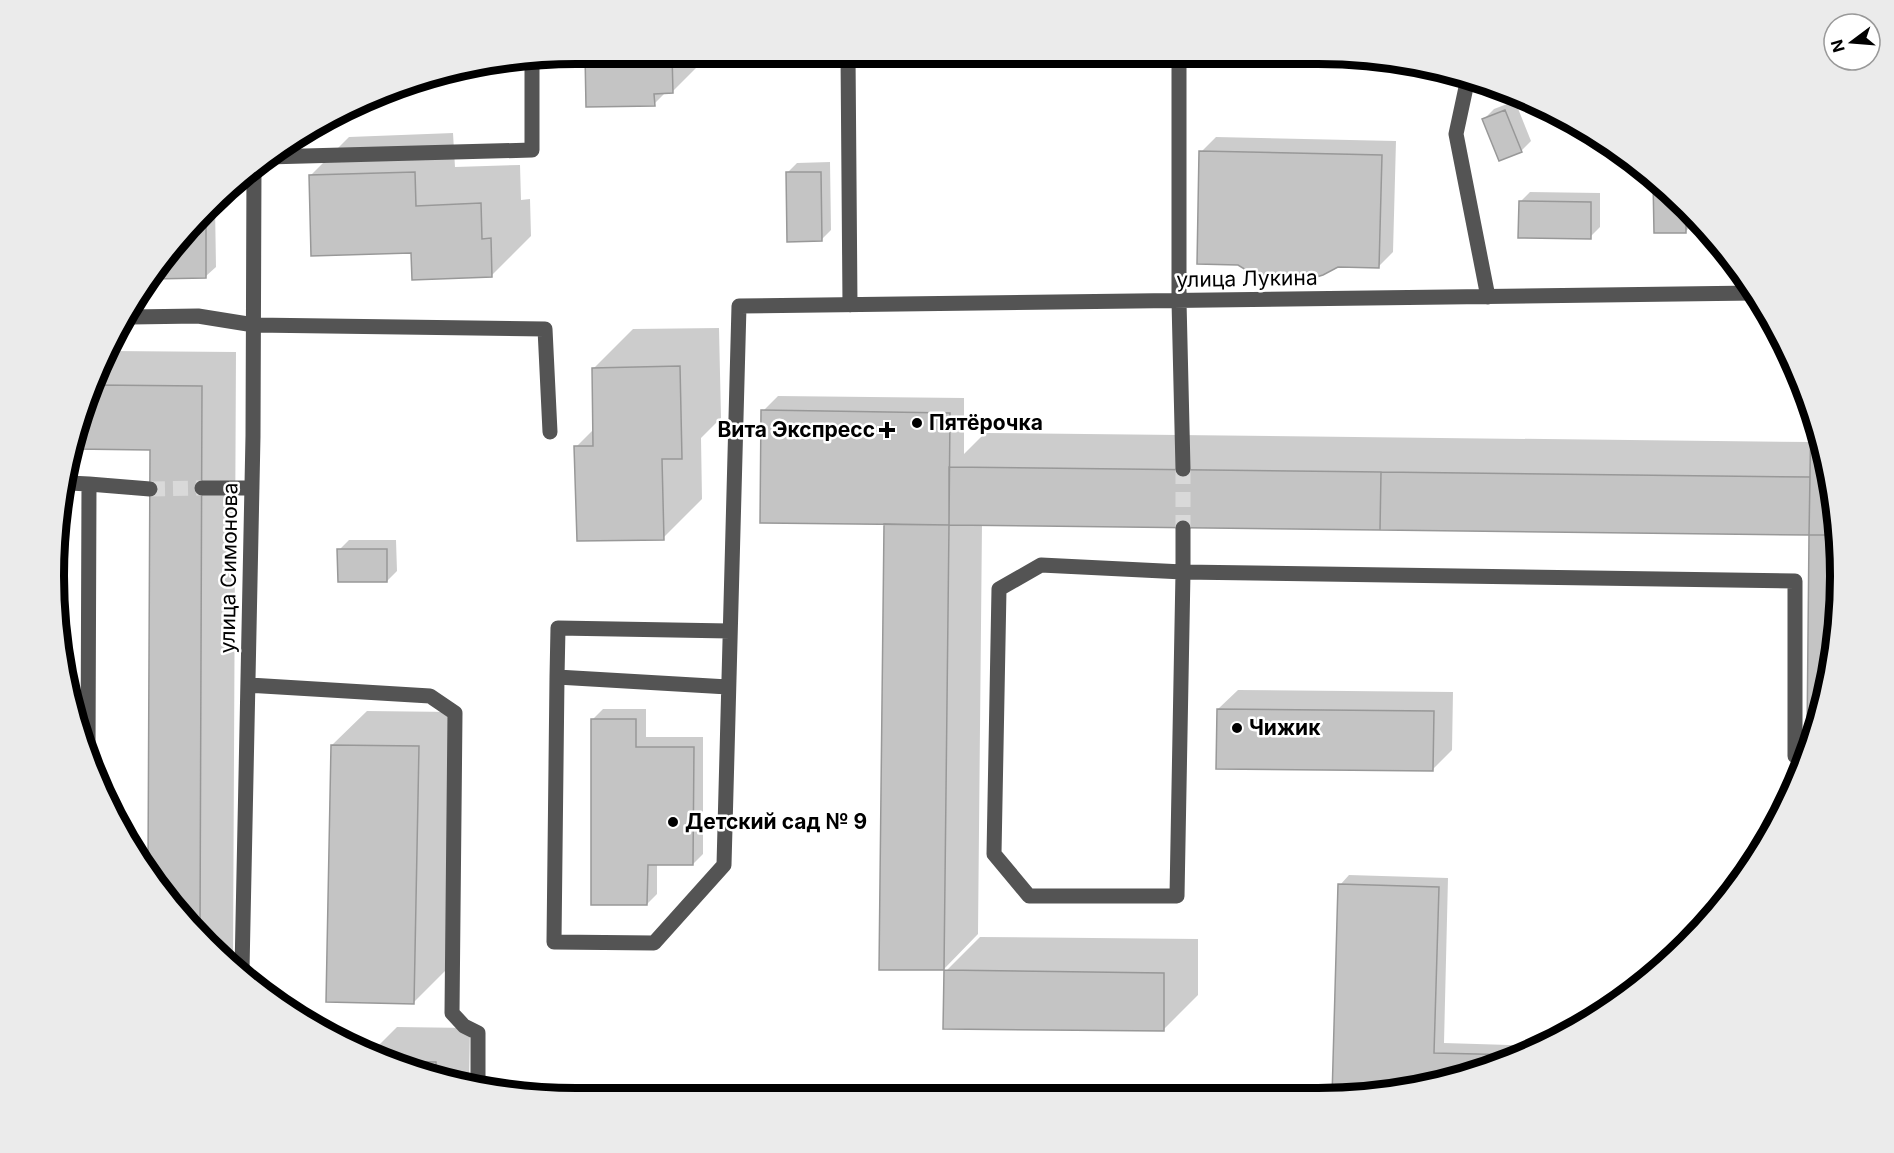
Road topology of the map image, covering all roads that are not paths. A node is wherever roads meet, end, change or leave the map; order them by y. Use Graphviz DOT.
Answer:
graph roads {
  1 [pos="848,64"];
  2 [pos="1179,64"];
  3 [pos="532,67"];
  4 [pos="1466,87"];
  5 [pos="283,158"];
  6 [pos="250,183"];
  7 [pos="1744,293"];
  8 [pos="1488,297"];
  9 [pos="1179,301"];
  10 [pos="850,305"];
  11 [pos="135,317"];
  12 [pos="254,325"];
  13 [pos="550,432"];
  14 [pos="1183,470"];
  15 [pos="73,483"];
  16 [pos="89,484"];
  17 [pos="202,488"];
  18 [pos="252,488"];
  19 [pos="150,489"];
  20 [pos="1183,528"];
  21 [pos="1182,572"];
  22 [pos="730,631"];
  23 [pos="557,677"];
  24 [pos="248,686"];
  25 [pos="728,687"];
  26 [pos="88,729"];
  27 [pos="1797,756"];
  28 [pos="242,964"];
  29 [pos="478,1079"];
  1 -- 10 [label="street"];
  2 -- 9 [label="street"];
  3 -- 5 [label="street"];
  4 -- 8 [label="street"];
  6 -- 12 [label="street, улица Симонова"];
  7 -- 8 [label="street, улица Лукина"];
  8 -- 9 [label="street, улица Лукина"];
  9 -- 10 [label="street, улица Лукина"];
  9 -- 14 [label="street"];
  10 -- 22 [label="street, улица Лукина"];
  11 -- 12 [label="street"];
  12 -- 13 [label="street"];
  12 -- 18 [label="street, улица Симонова"];
  15 -- 16 [label="street"];
  16 -- 19 [label="street"];
  16 -- 26 [label="street"];
  17 -- 18 [label="street"];
  18 -- 24 [label="street, улица Симонова"];
  20 -- 21 [label="street"];
  21 -- 21 [label="street"];
  21 -- 27 [label="street"];
  22 -- 23 [label="street"];
  22 -- 25 [label="street"];
  23 -- 25 [label="street"];
  23 -- 25 [label="street"];
  24 -- 28 [label="street, улица Симонова"];
  24 -- 29 [label="street"];
}
